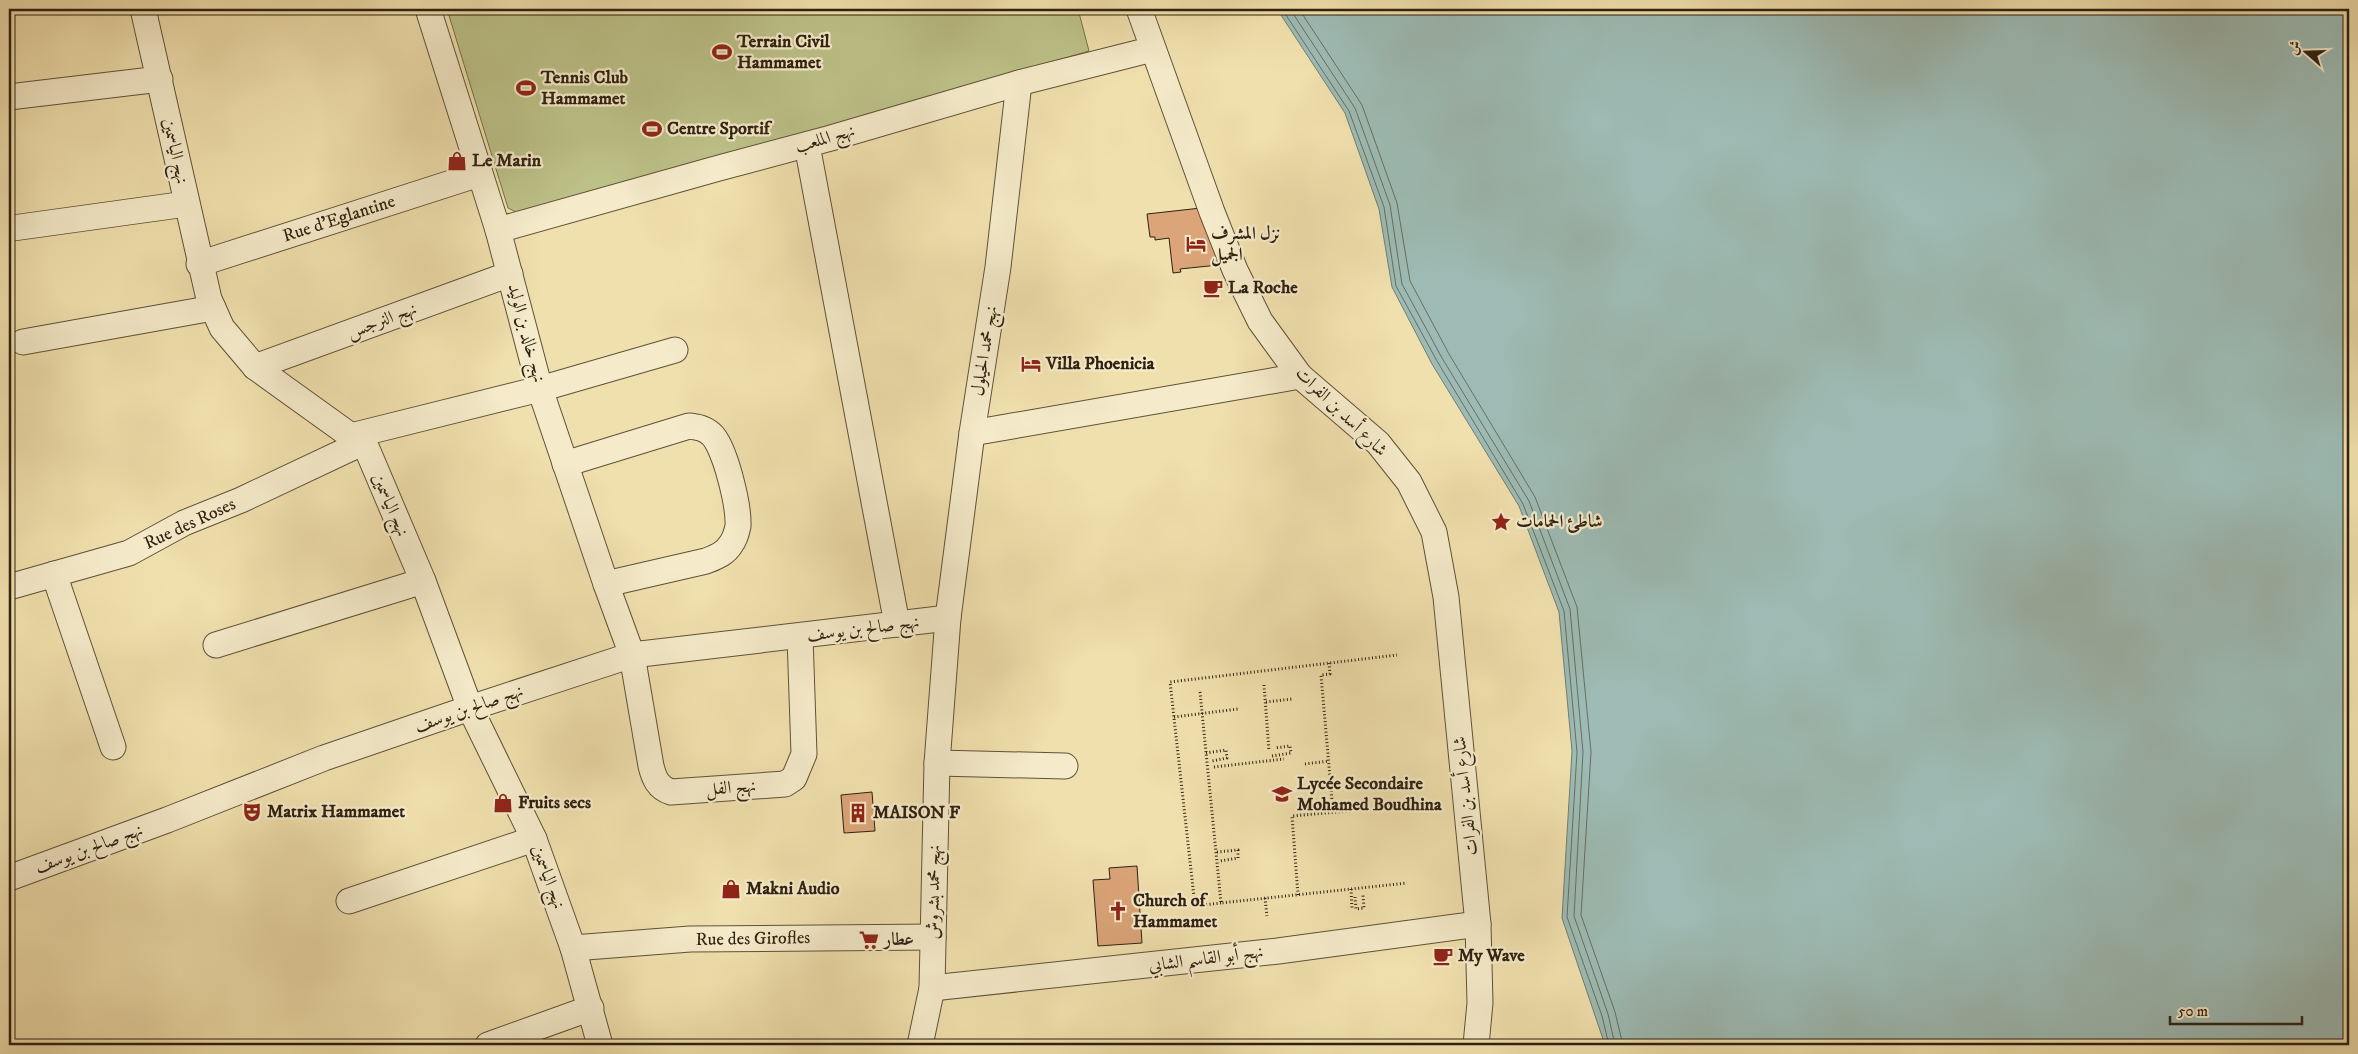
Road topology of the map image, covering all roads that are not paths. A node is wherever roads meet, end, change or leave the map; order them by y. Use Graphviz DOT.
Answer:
graph roads {
  1 [pos="143,9"];
  2 [pos="428,9"];
  3 [pos="1138,9"];
  4 [pos="1153,50"];
  5 [pos="160,79"];
  6 [pos="1019,83"];
  7 [pos="9,97"];
  8 [pos="807,145"];
  9 [pos="479,174"];
  10 [pos="186,204"];
  11 [pos="12,228"];
  12 [pos="498,230"];
  13 [pos="199,264"];
  14 [pos="510,274"];
  15 [pos="213,308"];
  16 [pos="23,342"];
  17 [pos="675,350"];
  18 [pos="255,368"];
  19 [pos="1300,376"];
  20 [pos="540,388"];
  21 [pos="972,433"];
  22 [pos="357,439"];
  23 [pos="565,464"];
  24 [pos="54,574"];
  25 [pos="423,581"];
  26 [pos="606,584"];
  27 [pos="9,587"];
  28 [pos="948,618"];
  29 [pos="897,624"];
  30 [pos="800,637"];
  31 [pos="216,645"];
  32 [pos="632,655"];
  33 [pos="470,708"];
  34 [pos="113,748"];
  35 [pos="937,763"];
  36 [pos="1065,766"];
  37 [pos="534,839"];
  38 [pos="9,878"];
  39 [pos="349,901"];
  40 [pos="1478,924"];
  41 [pos="933,937"];
  42 [pos="573,948"];
  43 [pos="932,988"];
  44 [pos="591,1008"];
  45 [pos="488,1045"];
  46 [pos="600,1045"];
  47 [pos="920,1045"];
  48 [pos="1476,1045"];
  1 -- 5 [label="street, نهج الياسمين"];
  2 -- 9 [label="street, نهج خالد بن الوليد"];
  3 -- 4 [label="street, شارع أسد بن الفرات"];
  4 -- 6 [label="street, نهج الملعب"];
  4 -- 19 [label="street, شارع أسد بن الفرات"];
  5 -- 7 [label="street"];
  5 -- 10 [label="street, نهج الياسمين"];
  6 -- 8 [label="street, نهج الملعب"];
  6 -- 21 [label="street, نهج محمد الحيلول"];
  8 -- 12 [label="street, نهج الملعب"];
  8 -- 29 [label="street"];
  9 -- 12 [label="street, نهج خالد بن الوليد"];
  9 -- 13 [label="street, Rue d'Eglantine"];
  10 -- 11 [label="street"];
  10 -- 13 [label="street, نهج الياسمين"];
  12 -- 14 [label="street, نهج خالد بن الوليد"];
  13 -- 15 [label="street, نهج الياسمين"];
  14 -- 18 [label="street, نهج النرجس"];
  14 -- 20 [label="street, نهج خالد بن الوليد"];
  15 -- 16 [label="street"];
  15 -- 18 [label="street, نهج الياسمين"];
  17 -- 20 [label="street, Rue des Roses"];
  18 -- 22 [label="street, نهج الياسمين"];
  19 -- 21 [label="street"];
  19 -- 40 [label="street, شارع أسد بن الفرات"];
  20 -- 22 [label="street, Rue des Roses"];
  20 -- 23 [label="street, نهج خالد بن الوليد"];
  21 -- 28 [label="street, نهج محمد الحيلول"];
  22 -- 24 [label="street, Rue des Roses"];
  22 -- 25 [label="street, نهج الياسمين"];
  23 -- 26 [label="street, نهج خالد بن الوليد"];
  23 -- 26 [label="street"];
  24 -- 27 [label="street, Rue des Roses"];
  24 -- 34 [label="street"];
  25 -- 31 [label="street"];
  25 -- 33 [label="street, نهج الياسمين"];
  26 -- 32 [label="street, نهج خالد بن الوليد"];
  28 -- 29 [label="street, نهج صالح بن يوسف"];
  28 -- 35 [label="street, نهج محمد بشروش"];
  29 -- 30 [label="street, نهج صالح بن يوسف"];
  30 -- 32 [label="street, نهج صالح بن يوسف"];
  30 -- 32 [label="street, نهج الفل"];
  32 -- 33 [label="street, نهج صالح بن يوسف"];
  33 -- 37 [label="street, نهج الياسمين"];
  33 -- 38 [label="street, نهج صالح بن يوسف"];
  35 -- 36 [label="street"];
  35 -- 41 [label="street, نهج محمد بشروش"];
  37 -- 39 [label="street"];
  37 -- 42 [label="street, نهج الياسمين"];
  40 -- 43 [label="street, نهج أبو القاسم الشابي"];
  40 -- 48 [label="street, شارع أسد بن الفرات"];
  41 -- 42 [label="street, Rue des Girofles"];
  41 -- 43 [label="street, نهج محمد بشروش"];
  42 -- 44 [label="street, نهج الياسمين"];
  43 -- 47 [label="street, نهج محمد بشروش"];
  44 -- 45 [label="street"];
  44 -- 46 [label="street, نهج الياسمين"];
}
